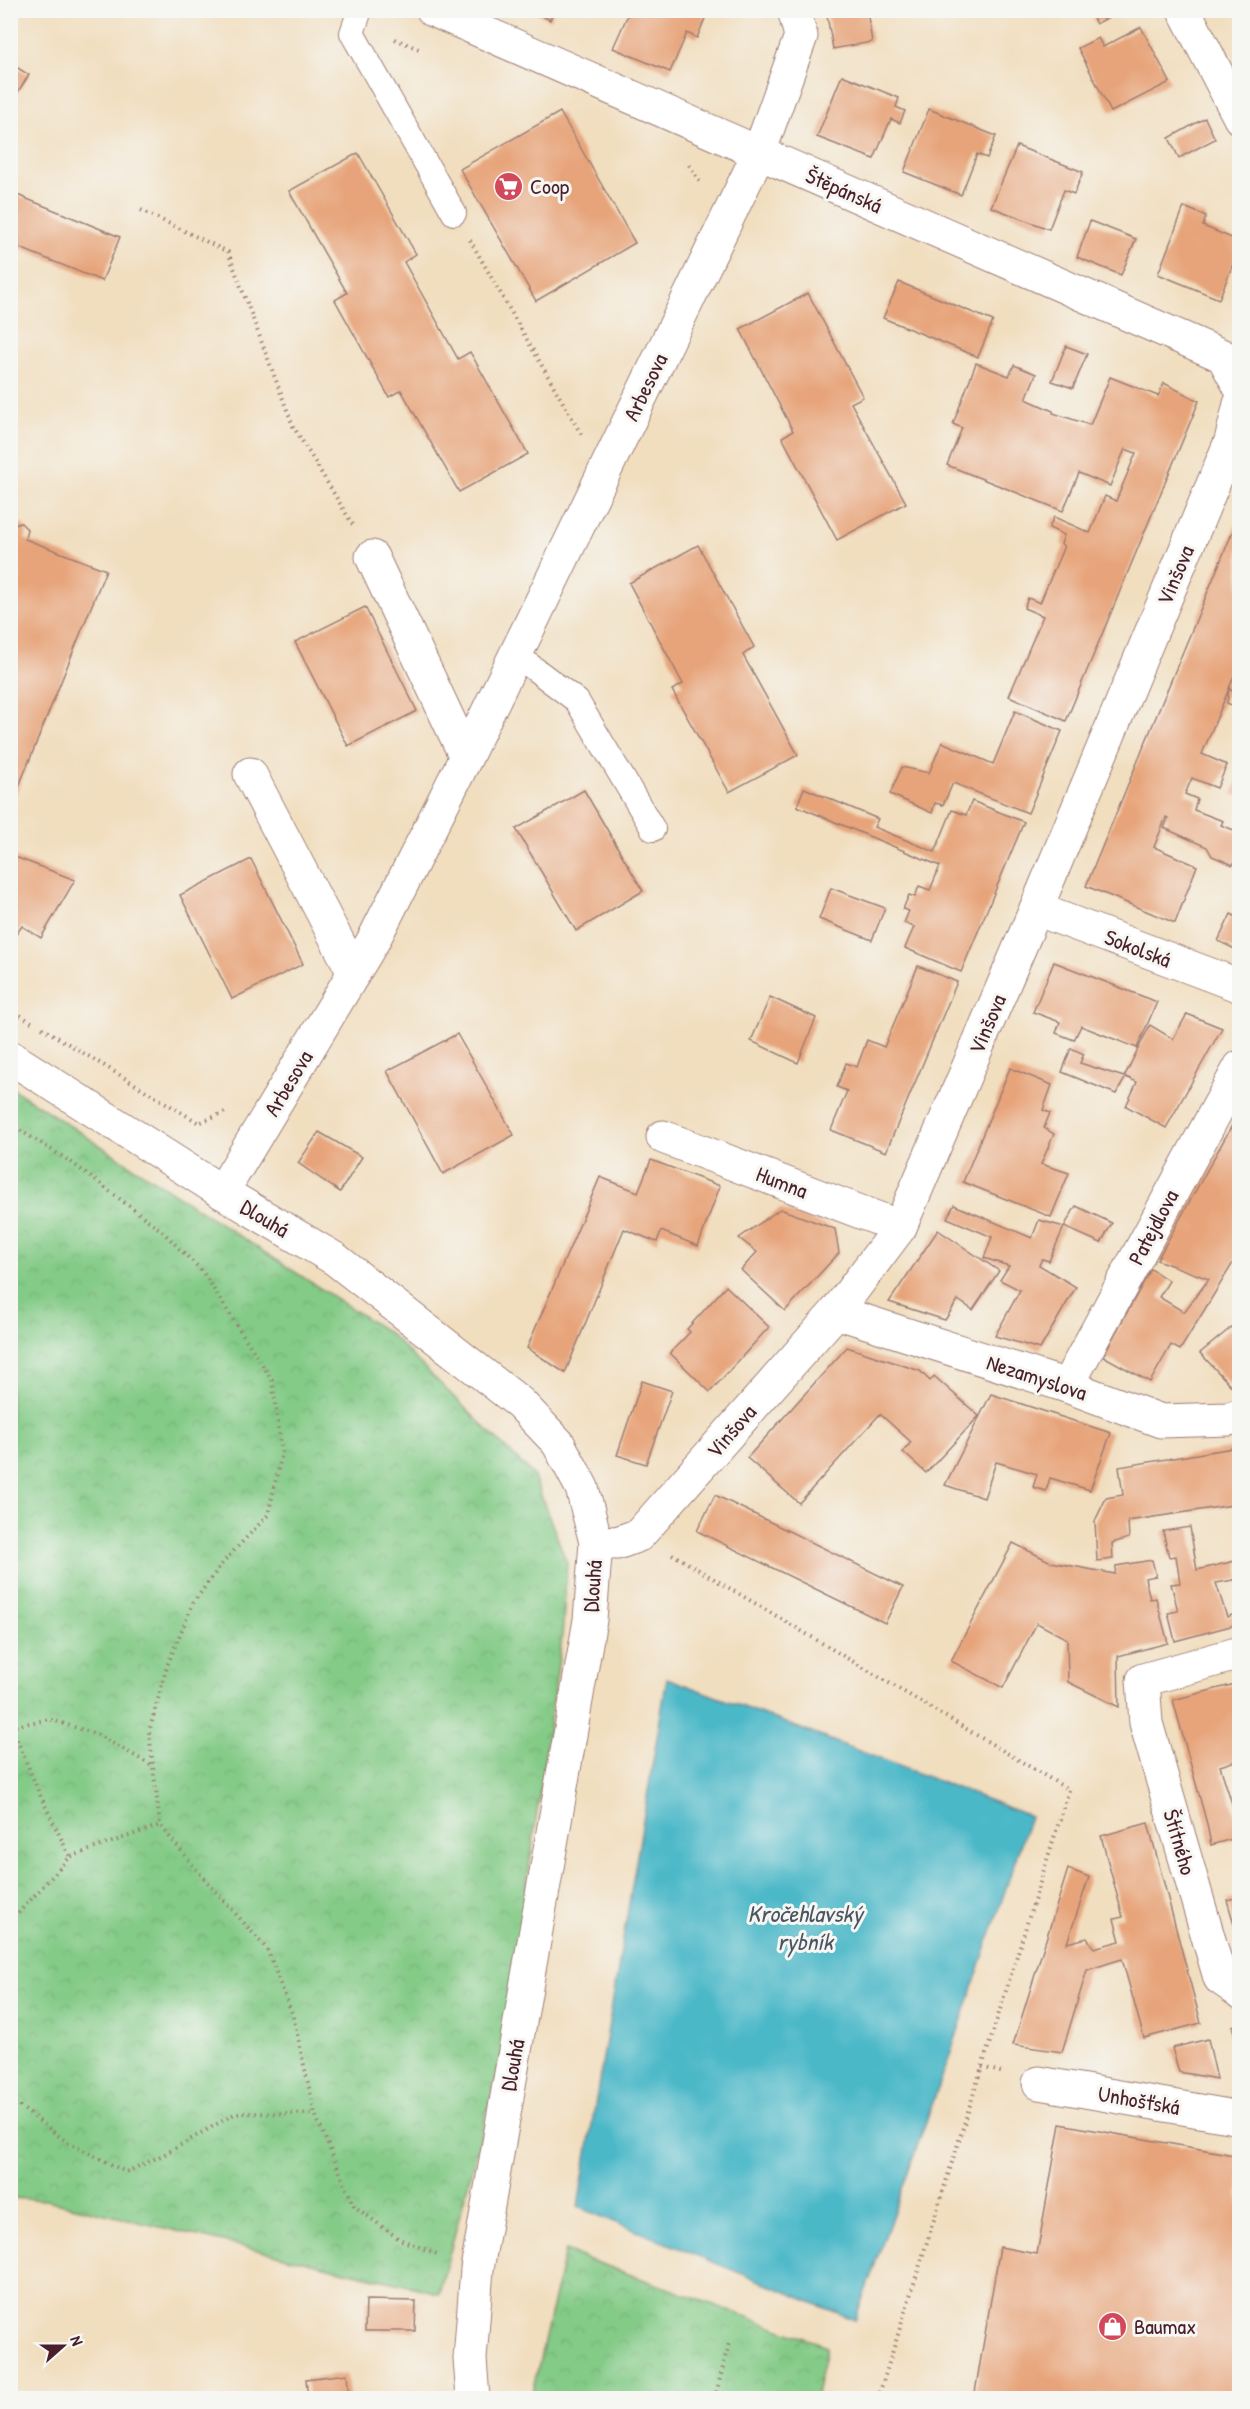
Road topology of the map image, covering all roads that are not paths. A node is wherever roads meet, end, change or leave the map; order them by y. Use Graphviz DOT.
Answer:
graph roads {
  1 [pos="434,10"];
  2 [pos="794,10"];
  3 [pos="1184,10"];
  4 [pos="358,16"];
  5 [pos="1239,118"];
  6 [pos="759,153"];
  7 [pos="454,213"];
  8 [pos="1239,387"];
  9 [pos="1239,404"];
  10 [pos="372,557"];
  11 [pos="516,655"];
  12 [pos="466,757"];
  13 [pos="250,774"];
  14 [pos="653,829"];
  15 [pos="1036,909"];
  16 [pos="354,974"];
  17 [pos="1239,986"];
  18 [pos="10,1057"];
  19 [pos="1239,1067"];
  20 [pos="663,1137"];
  21 [pos="222,1192"];
  22 [pos="900,1227"];
  23 [pos="836,1312"];
  24 [pos="1067,1386"];
  25 [pos="1239,1415"];
  26 [pos="596,1542"];
  27 [pos="1239,1653"];
  28 [pos="1239,1992"];
  29 [pos="1039,2083"];
  30 [pos="1239,2118"];
  31 [pos="474,2398"];
  1 -- 6 [label="street, Štěpánská"];
  2 -- 6 [label="street, Arbesova"];
  3 -- 5 [label="street"];
  4 -- 7 [label="lane"];
  6 -- 8 [label="street, Štěpánská"];
  6 -- 11 [label="street, Arbesova"];
  9 -- 15 [label="street, Vinšova"];
  10 -- 12 [label="street"];
  11 -- 12 [label="street, Arbesova"];
  11 -- 14 [label="lane"];
  12 -- 16 [label="street, Arbesova"];
  13 -- 16 [label="street"];
  15 -- 17 [label="street, Sokolská"];
  15 -- 22 [label="street, Vinšova"];
  16 -- 21 [label="street, Arbesova"];
  18 -- 21 [label="street, Dlouhá"];
  19 -- 24 [label="street, Patejdlova"];
  20 -- 22 [label="street, Humna"];
  21 -- 26 [label="street, Dlouhá"];
  22 -- 23 [label="street, Vinšova"];
  23 -- 24 [label="street, Nezamyslova"];
  23 -- 26 [label="street, Vinšova"];
  24 -- 25 [label="street, Nezamyslova"];
  26 -- 31 [label="street, Dlouhá"];
  27 -- 28 [label="street, Štítného"];
  29 -- 30 [label="street, Unhošťská"];
}
